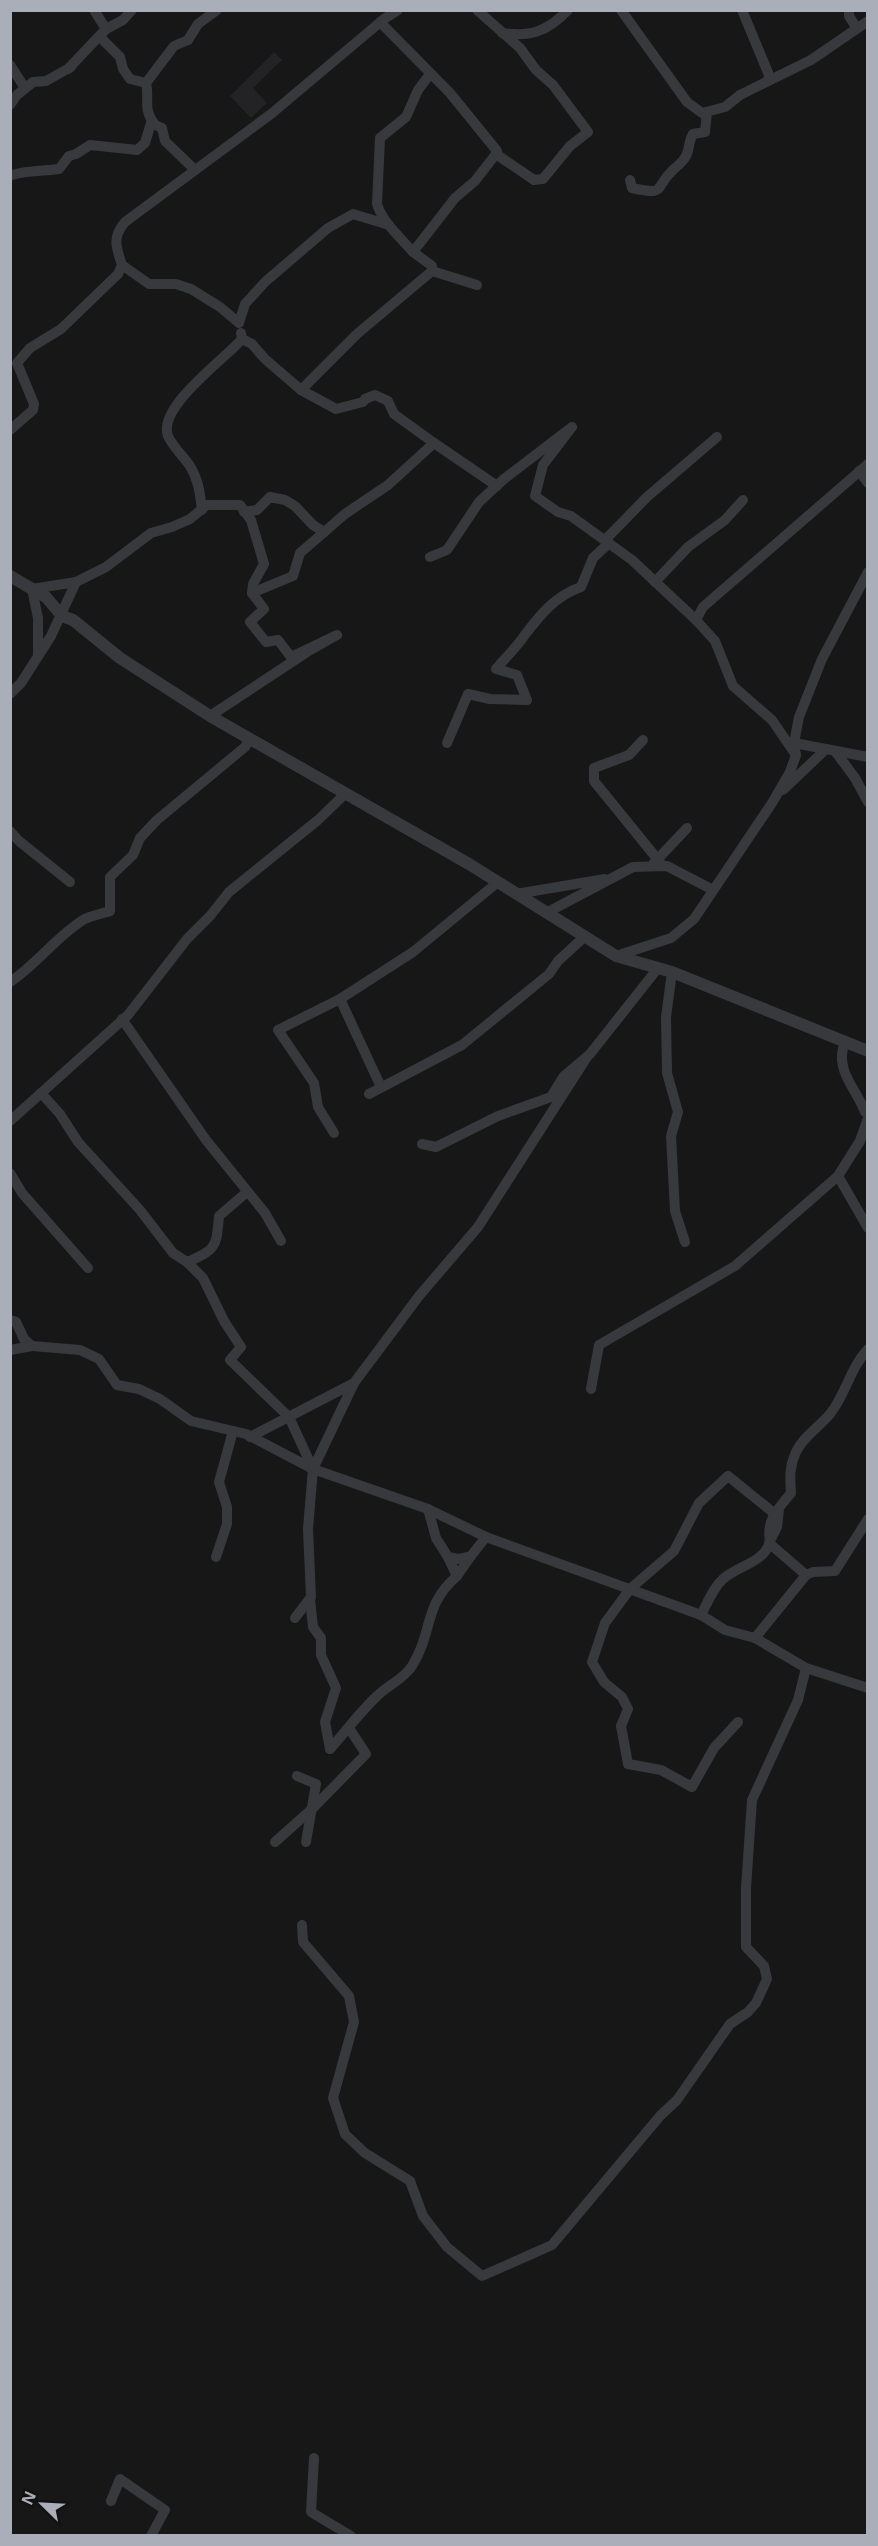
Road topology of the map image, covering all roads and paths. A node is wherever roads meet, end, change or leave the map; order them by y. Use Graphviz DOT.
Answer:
graph roads {
  1 [pos="94,10"];
  2 [pos="132,10"];
  3 [pos="217,10"];
  4 [pos="398,10"];
  5 [pos="477,10"];
  6 [pos="568,10"];
  7 [pos="621,10"];
  8 [pos="742,10"];
  9 [pos="849,10"];
  10 [pos="867,21"];
  11 [pos="380,22"];
  12 [pos="856,27"];
  13 [pos="103,33"];
  14 [pos="501,33"];
  15 [pos="10,65"];
  16 [pos="430,74"];
  17 [pos="768,81"];
  18 [pos="146,82"];
  19 [pos="25,88"];
  20 [pos="10,105"];
  21 [pos="708,112"];
  22 [pos="155,125"];
  23 [pos="496,154"];
  24 [pos="195,170"];
  25 [pos="10,176"];
  26 [pos="630,180"];
  27 [pos="389,225"];
  28 [pos="413,252"];
  29 [pos="122,265"];
  30 [pos="432,271"];
  31 [pos="477,285"];
  32 [pos="240,321"];
  33 [pos="242,339"];
  34 [pos="15,372"];
  35 [pos="302,390"];
  36 [pos="10,430"];
  37 [pos="717,437"];
  38 [pos="434,443"];
  39 [pos="863,468"];
  40 [pos="867,483"];
  41 [pos="497,486"];
  42 [pos="743,500"];
  43 [pos="202,510"];
  44 [pos="244,512"];
  45 [pos="324,532"];
  46 [pos="607,542"];
  47 [pos="430,557"];
  48 [pos="867,572"];
  49 [pos="10,576"];
  50 [pos="76,582"];
  51 [pos="656,582"];
  52 [pos="32,589"];
  53 [pos="252,593"];
  54 [pos="62,616"];
  55 [pos="696,620"];
  56 [pos="38,656"];
  57 [pos="10,694"];
  58 [pos="210,716"];
  59 [pos="250,738"];
  60 [pos="643,740"];
  61 [pos="447,743"];
  62 [pos="794,743"];
  63 [pos="830,750"];
  64 [pos="796,756"];
  65 [pos="867,757"];
  66 [pos="345,794"];
  67 [pos="775,798"];
  68 [pos="867,802"];
  69 [pos="687,828"];
  70 [pos="10,831"];
  71 [pos="657,864"];
  72 [pos="613,878"];
  73 [pos="70,882"];
  74 [pos="498,882"];
  75 [pos="713,890"];
  76 [pos="516,894"];
  77 [pos="546,914"];
  78 [pos="583,938"];
  79 [pos="616,956"];
  80 [pos="658,968"];
  81 [pos="672,972"];
  82 [pos="10,982"];
  83 [pos="340,999"];
  84 [pos="122,1019"];
  85 [pos="843,1048"];
  86 [pos="867,1051"];
  87 [pos="587,1057"];
  88 [pos="381,1087"];
  89 [pos="41,1094"];
  90 [pos="369,1094"];
  91 [pos="867,1112"];
  92 [pos="867,1118"];
  93 [pos="10,1121"];
  94 [pos="334,1133"];
  95 [pos="422,1144"];
  96 [pos="10,1173"];
  97 [pos="838,1176"];
  98 [pos="247,1192"];
  99 [pos="867,1228"];
  100 [pos="281,1241"];
  101 [pos="686,1242"];
  102 [pos="187,1262"];
  103 [pos="88,1268"];
  104 [pos="10,1320"];
  105 [pos="32,1346"];
  106 [pos="867,1349"];
  107 [pos="10,1350"];
  108 [pos="354,1383"];
  109 [pos="591,1389"];
  110 [pos="289,1417"];
  111 [pos="232,1431"];
  112 [pos="250,1437"];
  113 [pos="314,1469"];
  114 [pos="428,1509"];
  115 [pos="777,1511"];
  116 [pos="867,1519"];
  117 [pos="486,1537"];
  118 [pos="769,1542"];
  119 [pos="471,1556"];
  120 [pos="216,1557"];
  121 [pos="448,1557"];
  122 [pos="806,1575"];
  123 [pos="457,1576"];
  124 [pos="630,1589"];
  125 [pos="310,1599"];
  126 [pos="701,1615"];
  127 [pos="295,1618"];
  128 [pos="755,1638"];
  129 [pos="806,1668"];
  130 [pos="867,1688"];
  131 [pos="738,1722"];
  132 [pos="349,1728"];
  133 [pos="297,1776"];
  134 [pos="312,1809"];
  135 [pos="275,1842"];
  136 [pos="306,1842"];
  137 [pos="302,1925"];
  138 [pos="314,2458"];
  139 [pos="111,2501"];
  140 [pos="151,2535"];
  141 [pos="351,2535"];
  1 -- 13 [label="street"];
  2 -- 13 [label="street"];
  3 -- 18 [label="street"];
  4 -- 11 [label="street"];
  5 -- 14 [label="street"];
  6 -- 14 [label="street"];
  7 -- 21 [label="street"];
  8 -- 17 [label="street"];
  9 -- 12 [label="street"];
  10 -- 12 [label="street"];
  11 -- 16 [label="street"];
  11 -- 24 [label="street"];
  12 -- 17 [label="street"];
  13 -- 18 [label="street"];
  13 -- 19 [label="street"];
  14 -- 23 [label="street"];
  15 -- 19 [label="street"];
  16 -- 23 [label="street"];
  16 -- 27 [label="street"];
  17 -- 21 [label="street"];
  18 -- 22 [label="street"];
  19 -- 20 [label="street"];
  21 -- 26 [label="street"];
  22 -- 24 [label="street"];
  22 -- 25 [label="street"];
  23 -- 28 [label="street"];
  24 -- 29 [label="street"];
  27 -- 28 [label="street"];
  27 -- 32 [label="street"];
  28 -- 30 [label="street"];
  29 -- 32 [label="street"];
  29 -- 34 [label="street"];
  30 -- 31 [label="street"];
  30 -- 35 [label="street"];
  32 -- 33 [label="street"];
  33 -- 35 [label="street"];
  33 -- 43 [label="street"];
  34 -- 36 [label="street"];
  35 -- 38 [label="street"];
  37 -- 46 [label="street"];
  38 -- 41 [label="street"];
  38 -- 45 [label="street"];
  39 -- 40 [label="street"];
  39 -- 55 [label="street"];
  41 -- 46 [label="street"];
  41 -- 47 [label="street"];
  42 -- 51 [label="street"];
  43 -- 44 [label="street"];
  43 -- 50 [label="street"];
  44 -- 45 [label="street"];
  44 -- 53 [label="street"];
  45 -- 53 [label="street"];
  46 -- 51 [label="street"];
  46 -- 61 [label="street"];
  48 -- 62 [label="street"];
  49 -- 52 [label="street"];
  50 -- 52 [label="street"];
  50 -- 54 [label="street"];
  51 -- 55 [label="street"];
  52 -- 54 [label="street"];
  52 -- 56 [label="street"];
  53 -- 58 [label="street"];
  54 -- 56 [label="street"];
  54 -- 58 [label="street"];
  55 -- 64 [label="street"];
  56 -- 57 [label="street"];
  58 -- 59 [label="street"];
  59 -- 66 [label="street"];
  59 -- 82 [label="street"];
  60 -- 71 [label="street"];
  62 -- 63 [label="street"];
  62 -- 64 [label="street"];
  63 -- 65 [label="street"];
  63 -- 67 [label="street"];
  63 -- 68 [label="street"];
  64 -- 67 [label="street"];
  66 -- 74 [label="street"];
  66 -- 84 [label="street"];
  67 -- 75 [label="street"];
  69 -- 71 [label="street"];
  70 -- 73 [label="street"];
  71 -- 72 [label="street"];
  71 -- 75 [label="street"];
  72 -- 76 [label="street"];
  72 -- 77 [label="street"];
  74 -- 76 [label="street"];
  74 -- 83 [label="street"];
  75 -- 79 [label="street"];
  76 -- 77 [label="street"];
  77 -- 78 [label="street"];
  78 -- 79 [label="street"];
  78 -- 88 [label="street"];
  79 -- 80 [label="street"];
  80 -- 81 [label="street"];
  80 -- 87 [label="street"];
  81 -- 86 [label="street"];
  81 -- 101 [label="street"];
  83 -- 88 [label="street"];
  83 -- 94 [label="street"];
  84 -- 89 [label="street"];
  84 -- 98 [label="street"];
  85 -- 91 [label="street"];
  87 -- 95 [label="street"];
  87 -- 108 [label="street"];
  88 -- 90 [label="street"];
  89 -- 93 [label="street"];
  89 -- 102 [label="street"];
  92 -- 97 [label="street"];
  96 -- 103 [label="street"];
  97 -- 99 [label="street"];
  97 -- 109 [label="street"];
  98 -- 100 [label="street"];
  98 -- 102 [label="street"];
  102 -- 110 [label="street"];
  104 -- 105 [label="street"];
  105 -- 107 [label="street"];
  105 -- 111 [label="street"];
  106 -- 115 [label="street"];
  108 -- 110 [label="street"];
  108 -- 113 [label="street"];
  110 -- 112 [label="street"];
  110 -- 113 [label="street"];
  111 -- 112 [label="street"];
  111 -- 120 [label="street"];
  112 -- 113 [label="street"];
  113 -- 114 [label="street"];
  113 -- 125 [label="street"];
  114 -- 117 [label="street"];
  114 -- 121 [label="street"];
  115 -- 118 [label="street"];
  115 -- 124 [label="street"];
  116 -- 122 [label="street"];
  117 -- 119 [label="street"];
  117 -- 124 [label="street"];
  118 -- 122 [label="street"];
  118 -- 126 [label="street"];
  119 -- 121 [label="street"];
  119 -- 123 [label="street"];
  121 -- 123 [label="street"];
  122 -- 128 [label="street"];
  123 -- 132 [label="street"];
  124 -- 126 [label="street"];
  124 -- 131 [label="street"];
  125 -- 127 [label="street"];
  125 -- 132 [label="street"];
  126 -- 128 [label="street"];
  128 -- 129 [label="street"];
  129 -- 130 [label="street"];
  129 -- 137 [label="street"];
  132 -- 134 [label="street"];
  133 -- 134 [label="street"];
  134 -- 135 [label="street"];
  134 -- 136 [label="street"];
  138 -- 141 [label="street"];
  139 -- 140 [label="street"];
}
